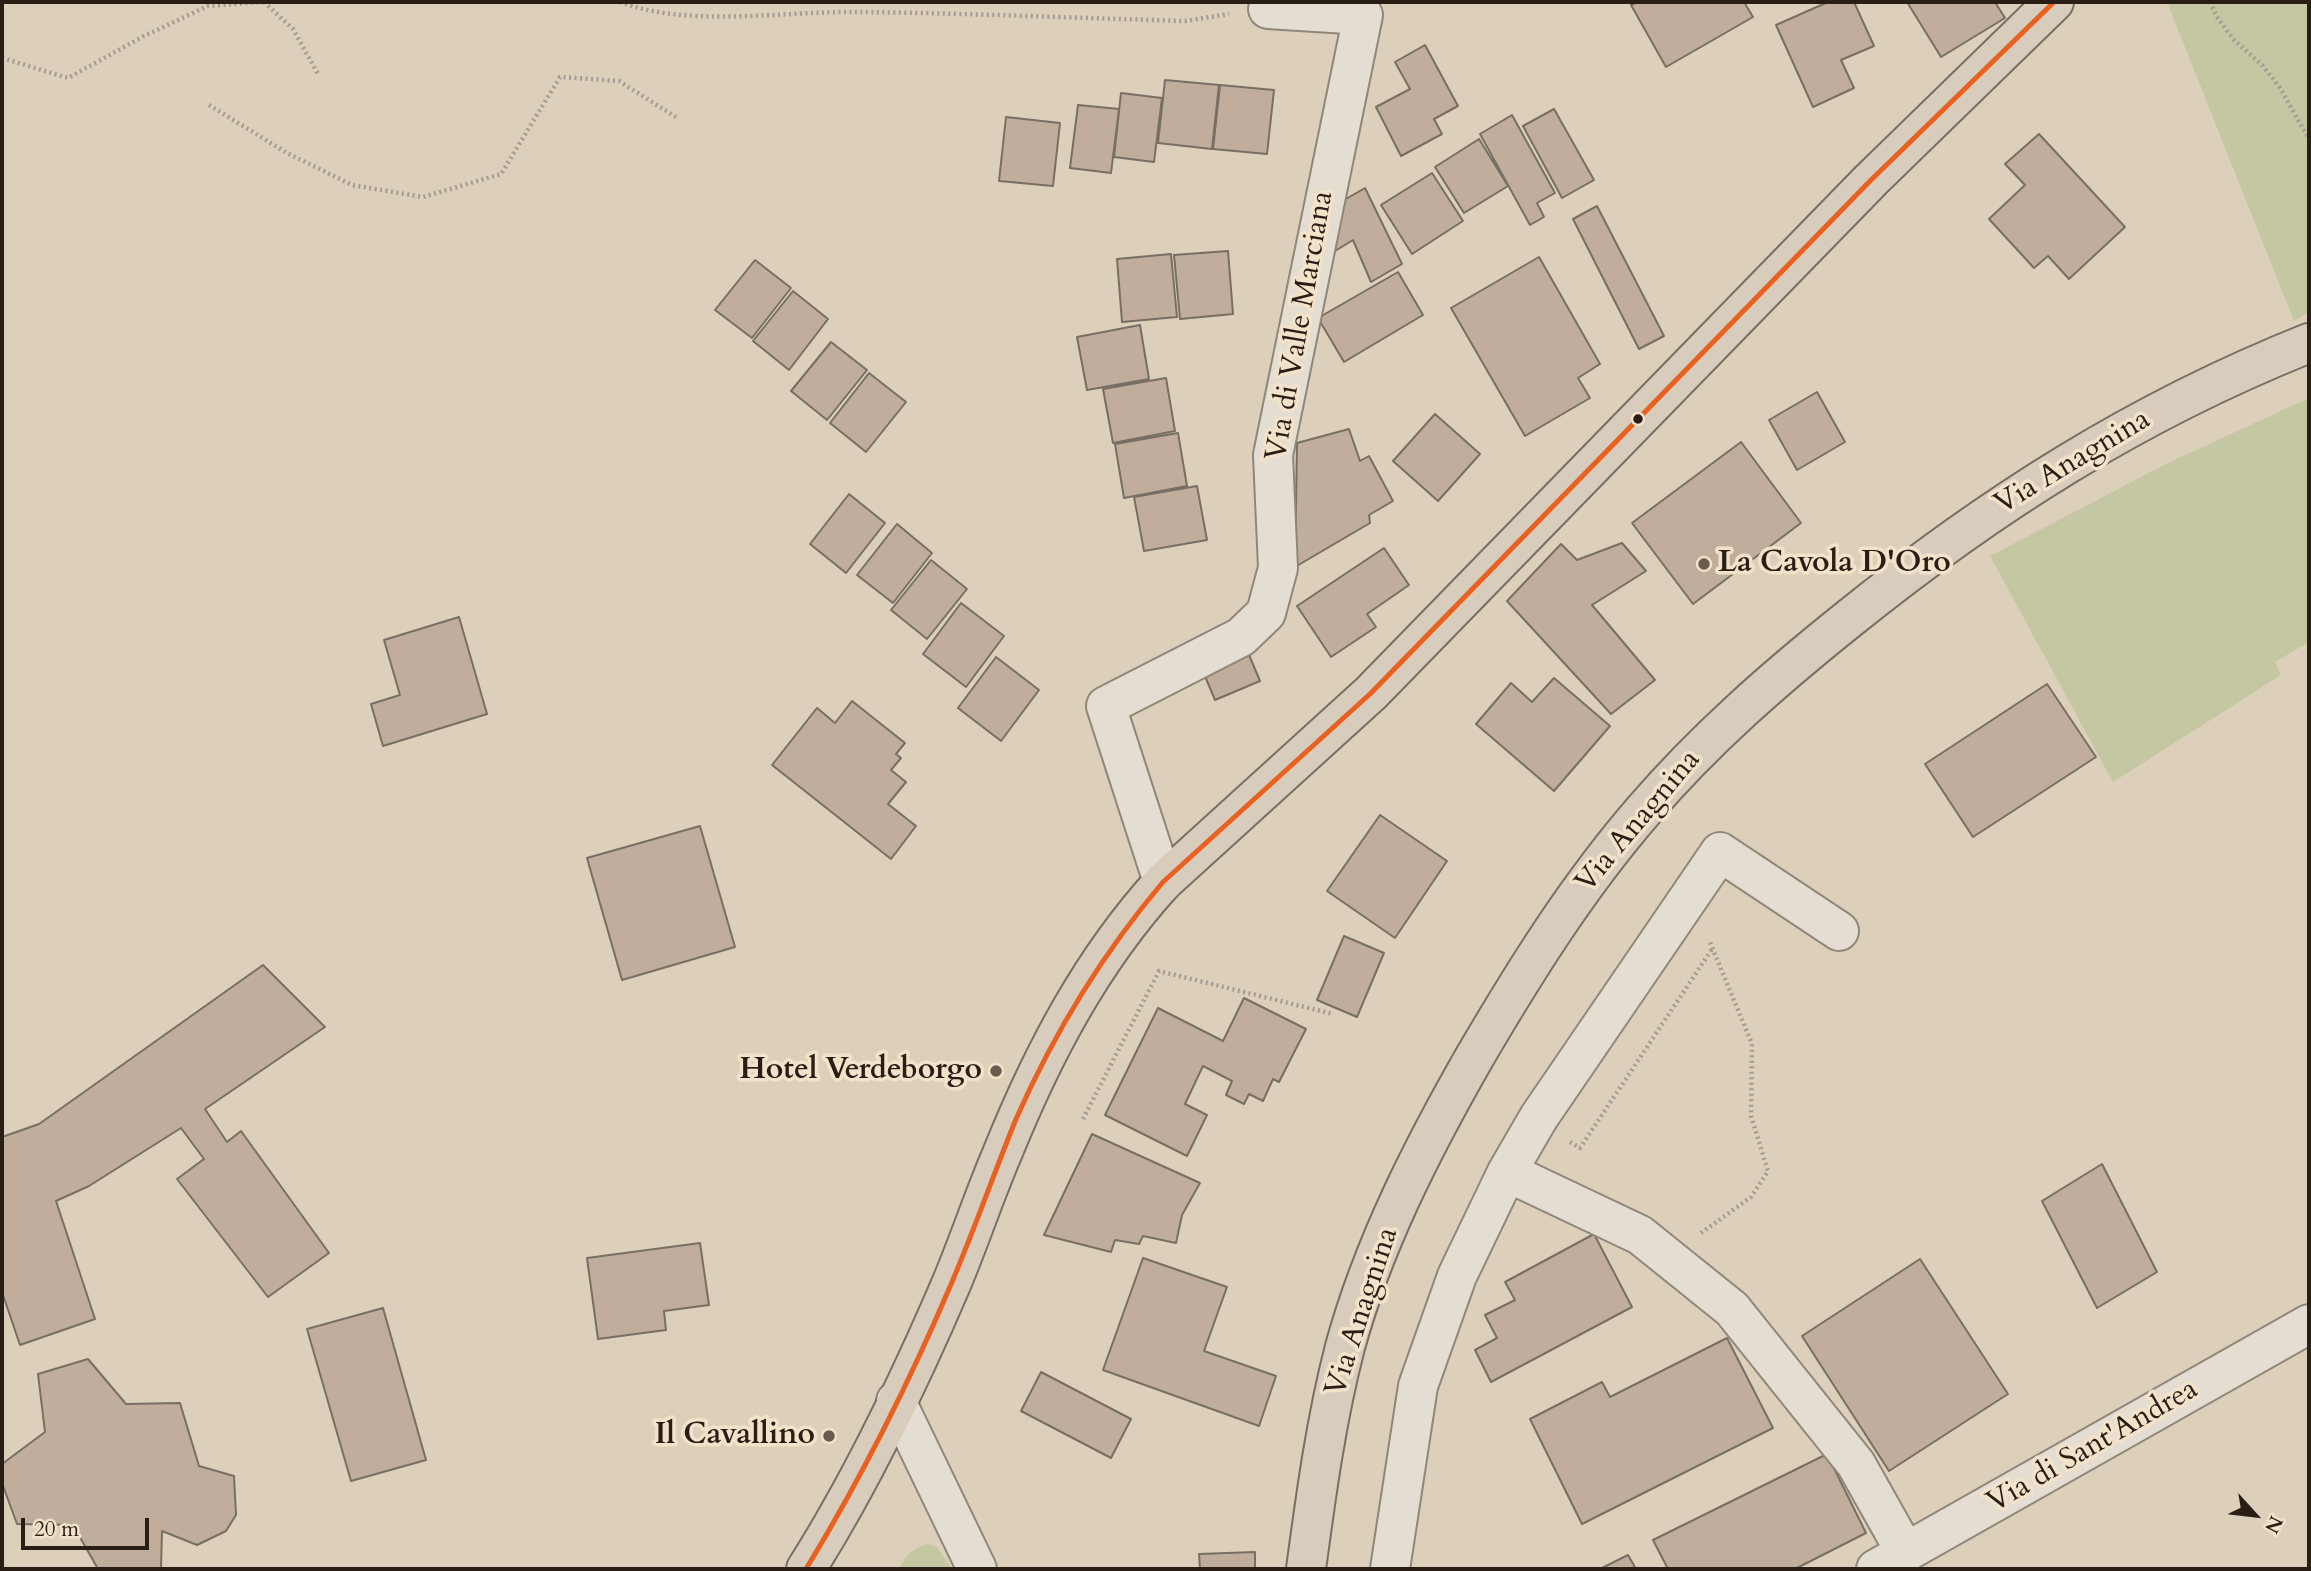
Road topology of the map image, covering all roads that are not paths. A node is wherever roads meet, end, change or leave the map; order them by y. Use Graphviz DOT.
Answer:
graph roads {
  1 [pos="2054,2"];
  2 [pos="1268,9"];
  3 [pos="2309,343"];
  4 [pos="1163,883"];
  5 [pos="1839,932"];
  6 [pos="1507,1172"];
  7 [pos="2309,1324"];
  8 [pos="896,1401"];
  9 [pos="1891,1561"];
  10 [pos="806,1569"];
  11 [pos="977,1569"];
  12 [pos="1306,1569"];
  13 [pos="1390,1569"];
  1 -- 4 [label="main road"];
  2 -- 4 [label="street, Via di Valle Marciana"];
  3 -- 12 [label="main road, Via Anagnina"];
  4 -- 8 [label="main road"];
  5 -- 6 [label="street"];
  6 -- 9 [label="street"];
  6 -- 13 [label="street"];
  7 -- 9 [label="street, Via di Sant'Andrea"];
  8 -- 10 [label="main road"];
  8 -- 11 [label="street"];
}
